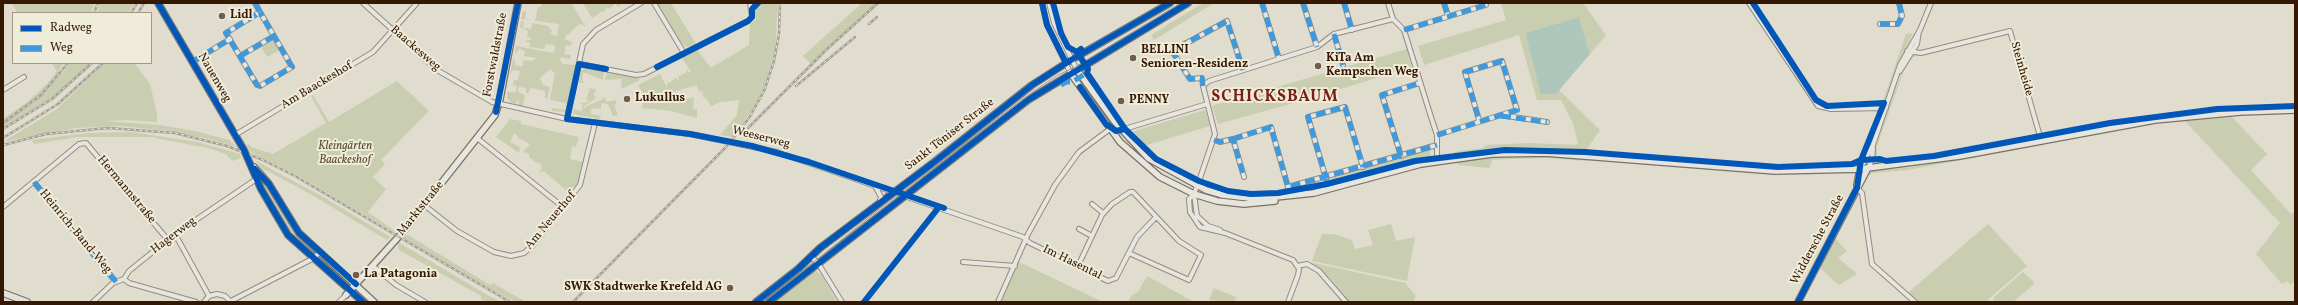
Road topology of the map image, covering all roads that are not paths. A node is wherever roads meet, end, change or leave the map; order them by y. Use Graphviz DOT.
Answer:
graph roads {
  1 [pos="158,3"];
  2 [pos="255,3"];
  3 [pos="363,3"];
  4 [pos="417,3"];
  5 [pos="518,3"];
  6 [pos="641,3"];
  7 [pos="654,3"];
  8 [pos="750,3"];
  9 [pos="758,3"];
  10 [pos="1042,3"];
  11 [pos="1048,3"];
  12 [pos="1170,3"];
  13 [pos="1188,3"];
  14 [pos="1262,3"];
  15 [pos="1304,3"];
  16 [pos="1344,3"];
  17 [pos="1388,3"];
  18 [pos="1444,3"];
  19 [pos="1485,3"];
  20 [pos="1749,3"];
  21 [pos="1899,3"];
  22 [pos="1931,3"];
  23 [pos="752,9"];
  24 [pos="260,12"];
  25 [pos="1448,16"];
  26 [pos="1393,19"];
  27 [pos="1880,24"];
  28 [pos="1352,30"];
  29 [pos="1404,30"];
  30 [pos="1920,30"];
  31 [pos="394,31"];
  32 [pos="1334,34"];
  33 [pos="274,36"];
  34 [pos="230,39"];
  35 [pos="1317,47"];
  36 [pos="1907,51"];
  37 [pos="684,53"];
  38 [pos="1912,53"];
  39 [pos="240,56"];
  40 [pos="1279,59"];
  41 [pos="1068,61"];
  42 [pos="192,62"];
  43 [pos="579,64"];
  44 [pos="1343,65"];
  45 [pos="1077,70"];
  46 [pos="1243,70"];
  47 [pos="1898,73"];
  48 [pos="1071,74"];
  49 [pos="24,77"];
  50 [pos="1420,83"];
  51 [pos="1203,86"];
  52 [pos="3,90"];
  53 [pos="492,102"];
  54 [pos="498,104"];
  55 [pos="1206,104"];
  56 [pos="1886,108"];
  57 [pos="1517,110"];
  58 [pos="2295,110"];
  59 [pos="496,112"];
  60 [pos="1497,115"];
  61 [pos="1520,118"];
  62 [pos="567,119"];
  63 [pos="1479,120"];
  64 [pos="1547,122"];
  65 [pos="596,123"];
  66 [pos="1108,126"];
  67 [pos="1121,130"];
  68 [pos="235,135"];
  69 [pos="1436,135"];
  70 [pos="478,138"];
  71 [pos="1233,139"];
  72 [pos="1214,140"];
  73 [pos="2042,140"];
  74 [pos="1437,145"];
  75 [pos="1873,145"];
  76 [pos="1401,156"];
  77 [pos="1437,161"];
  78 [pos="1363,167"];
  79 [pos="1868,168"];
  80 [pos="1860,169"];
  81 [pos="1244,177"];
  82 [pos="1326,177"];
  83 [pos="259,178"];
  84 [pos="34,182"];
  85 [pos="873,185"];
  86 [pos="1197,186"];
  87 [pos="1857,188"];
  88 [pos="1329,189"];
  89 [pos="894,192"];
  90 [pos="1314,193"];
  91 [pos="1194,194"];
  92 [pos="906,196"];
  93 [pos="879,203"];
  94 [pos="1092,204"];
  95 [pos="424,205"];
  96 [pos="3,207"];
  97 [pos="563,207"];
  98 [pos="939,207"];
  99 [pos="1103,213"];
  100 [pos="1156,217"];
  101 [pos="1079,230"];
  102 [pos="175,234"];
  103 [pos="1092,236"];
  104 [pos="168,240"];
  105 [pos="1026,240"];
  106 [pos="320,252"];
  107 [pos="1129,253"];
  108 [pos="810,256"];
  109 [pos="314,258"];
  110 [pos="963,262"];
  111 [pos="818,263"];
  112 [pos="373,266"];
  113 [pos="1015,266"];
  114 [pos="1078,266"];
  115 [pos="1297,266"];
  116 [pos="124,279"];
  117 [pos="116,282"];
  118 [pos="356,284"];
  119 [pos="3,293"];
  120 [pos="348,293"];
  121 [pos="209,296"];
  122 [pos="841,301"];
  123 [pos="27,302"];
  124 [pos="93,302"];
  125 [pos="196,302"];
  126 [pos="204,302"];
  127 [pos="231,302"];
  128 [pos="339,302"];
  129 [pos="363,302"];
  130 [pos="374,302"];
  131 [pos="425,302"];
  132 [pos="756,302"];
  133 [pos="768,302"];
  134 [pos="864,302"];
  135 [pos="998,302"];
  136 [pos="1288,302"];
  137 [pos="1346,302"];
  138 [pos="1798,302"];
  139 [pos="1915,302"];
  1 -- 42 [label="street, Nauenweg"];
  2 -- 24 [label="street"];
  3 -- 31 [label="street, Baackesweg"];
  4 -- 31 [label="street, Am Baackeshof"];
  5 -- 54 [label="street, Forstwaldstraße"];
  6 -- 43 [label="street"];
  7 -- 37 [label="street"];
  8 -- 23 [label="street"];
  9 -- 23 [label="street"];
  10 -- 41 [label="street"];
  11 -- 41 [label="street"];
  12 -- 41 [label="street, Sankt Töniser Straße"];
  13 -- 45 [label="street, Sankt Töniser Straße"];
  14 -- 40 [label="street"];
  15 -- 35 [label="street"];
  16 -- 28 [label="street"];
  17 -- 26 [label="street"];
  18 -- 25 [label="street"];
  19 -- 25 [label="street"];
  20 -- 56 [label="street"];
  21 -- 27 [label="street"];
  22 -- 30 [label="street"];
  23 -- 37 [label="street"];
  24 -- 33 [label="street"];
  24 -- 34 [label="street"];
  25 -- 29 [label="street"];
  26 -- 28 [label="street"];
  26 -- 29 [label="street"];
  28 -- 32 [label="street"];
  29 -- 50 [label="street"];
  30 -- 36 [label="street"];
  30 -- 38 [label="street"];
  31 -- 53 [label="street, Baackesweg"];
  31 -- 68 [label="street, Am Baackeshof"];
  32 -- 35 [label="street"];
  32 -- 44 [label="street"];
  33 -- 39 [label="street"];
  33 -- 39 [label="street"];
  34 -- 39 [label="street"];
  34 -- 42 [label="street"];
  35 -- 40 [label="street"];
  36 -- 38 [label="street, Steinheide"];
  36 -- 47 [label="street"];
  37 -- 43 [label="street"];
  38 -- 47 [label="street"];
  38 -- 73 [label="street, Steinheide"];
  40 -- 46 [label="street"];
  41 -- 45 [label="street"];
  41 -- 48 [label="street"];
  41 -- 89 [label="street, Sankt Töniser Straße"];
  42 -- 68 [label="street, Nauenweg"];
  43 -- 62 [label="street"];
  45 -- 48 [label="street, Sankt Töniser Straße"];
  45 -- 67 [label="street"];
  46 -- 51 [label="street"];
  46 -- 51 [label="street"];
  47 -- 56 [label="street"];
  48 -- 66 [label="street"];
  48 -- 92 [label="street, Sankt Töniser Straße"];
  49 -- 52 [label="street"];
  50 -- 69 [label="street"];
  50 -- 76 [label="street"];
  51 -- 55 [label="street"];
  53 -- 54 [label="street, Weeserweg"];
  54 -- 59 [label="street, Forstwaldstraße"];
  54 -- 62 [label="street, Weeserweg"];
  55 -- 67 [label="street"];
  55 -- 72 [label="street"];
  56 -- 75 [label="street"];
  57 -- 60 [label="street"];
  57 -- 61 [label="street"];
  57 -- 63 [label="street"];
  58 -- 73 [label="street"];
  59 -- 70 [label="street, Marktstraße"];
  60 -- 61 [label="street"];
  60 -- 63 [label="street"];
  61 -- 64 [label="street"];
  62 -- 65 [label="street, Weeserweg"];
  63 -- 69 [label="street"];
  65 -- 85 [label="street, Weeserweg"];
  65 -- 97 [label="street, Am Neuerhof"];
  66 -- 67 [label="street"];
  66 -- 91 [label="street"];
  66 -- 105 [label="street"];
  67 -- 86 [label="street"];
  68 -- 83 [label="street, Nauenweg"];
  69 -- 74 [label="street"];
  70 -- 95 [label="street, Marktstraße"];
  70 -- 97 [label="street"];
  71 -- 72 [label="street"];
  71 -- 81 [label="street"];
  71 -- 82 [label="street"];
  72 -- 86 [label="street"];
  73 -- 79 [label="street"];
  74 -- 76 [label="street"];
  74 -- 77 [label="street"];
  75 -- 79 [label="street"];
  75 -- 80 [label="street"];
  76 -- 78 [label="street"];
  77 -- 80 [label="street"];
  77 -- 88 [label="street"];
  78 -- 82 [label="street"];
  78 -- 82 [label="street"];
  79 -- 80 [label="street"];
  79 -- 87 [label="street, Widdersche Straße"];
  80 -- 87 [label="street"];
  82 -- 88 [label="street"];
  83 -- 102 [label="street, Hagerweg"];
  83 -- 106 [label="street, Nauenweg"];
  83 -- 109 [label="street, Nauenweg"];
  84 -- 96 [label="street"];
  84 -- 104 [label="street, Hermannstraße"];
  84 -- 117 [label="street, Heinrich-Band-Weg"];
  85 -- 89 [label="street, Weeserweg"];
  85 -- 93 [label="street"];
  86 -- 90 [label="street"];
  86 -- 91 [label="street"];
  87 -- 138 [label="street, Widdersche Straße"];
  87 -- 139 [label="street"];
  88 -- 90 [label="street"];
  89 -- 92 [label="street, Weeserweg"];
  89 -- 93 [label="street, Sankt Töniser Straße"];
  90 -- 91 [label="street"];
  91 -- 115 [label="street"];
  92 -- 98 [label="street, Weeserweg"];
  92 -- 111 [label="street, Sankt Töniser Straße"];
  93 -- 108 [label="street, Sankt Töniser Straße"];
  94 -- 99 [label="street"];
  95 -- 97 [label="street, Am Neuerhof"];
  95 -- 112 [label="street, Marktstraße"];
  98 -- 105 [label="street, Weeserweg"];
  98 -- 134 [label="street"];
  99 -- 100 [label="street"];
  99 -- 103 [label="street"];
  100 -- 107 [label="street, Im Hasental"];
  100 -- 107 [label="street"];
  101 -- 103 [label="street"];
  102 -- 104 [label="street, Hagerweg"];
  102 -- 121 [label="street"];
  103 -- 114 [label="street"];
  104 -- 116 [label="street, Hagerweg"];
  105 -- 113 [label="street"];
  105 -- 114 [label="street, Im Hasental"];
  106 -- 109 [label="street"];
  106 -- 118 [label="street, Nauenweg"];
  107 -- 114 [label="street, Im Hasental"];
  108 -- 111 [label="street"];
  108 -- 132 [label="street, Sankt Töniser Straße"];
  109 -- 120 [label="street, Nauenweg"];
  109 -- 127 [label="street"];
  110 -- 113 [label="street"];
  111 -- 122 [label="street"];
  111 -- 133 [label="street, Sankt Töniser Straße"];
  112 -- 118 [label="street, Marktstraße"];
  112 -- 131 [label="street"];
  113 -- 135 [label="street"];
  115 -- 136 [label="street"];
  115 -- 137 [label="street"];
  116 -- 117 [label="street, Hagerweg"];
  116 -- 125 [label="street"];
  117 -- 124 [label="street, Hagerweg"];
  118 -- 120 [label="street, Marktstraße"];
  118 -- 130 [label="street, Nauenweg"];
  119 -- 123 [label="main road"];
  120 -- 128 [label="street, Marktstraße"];
  120 -- 129 [label="street, Nauenweg"];
  121 -- 126 [label="street"];
  121 -- 127 [label="street"];
}
